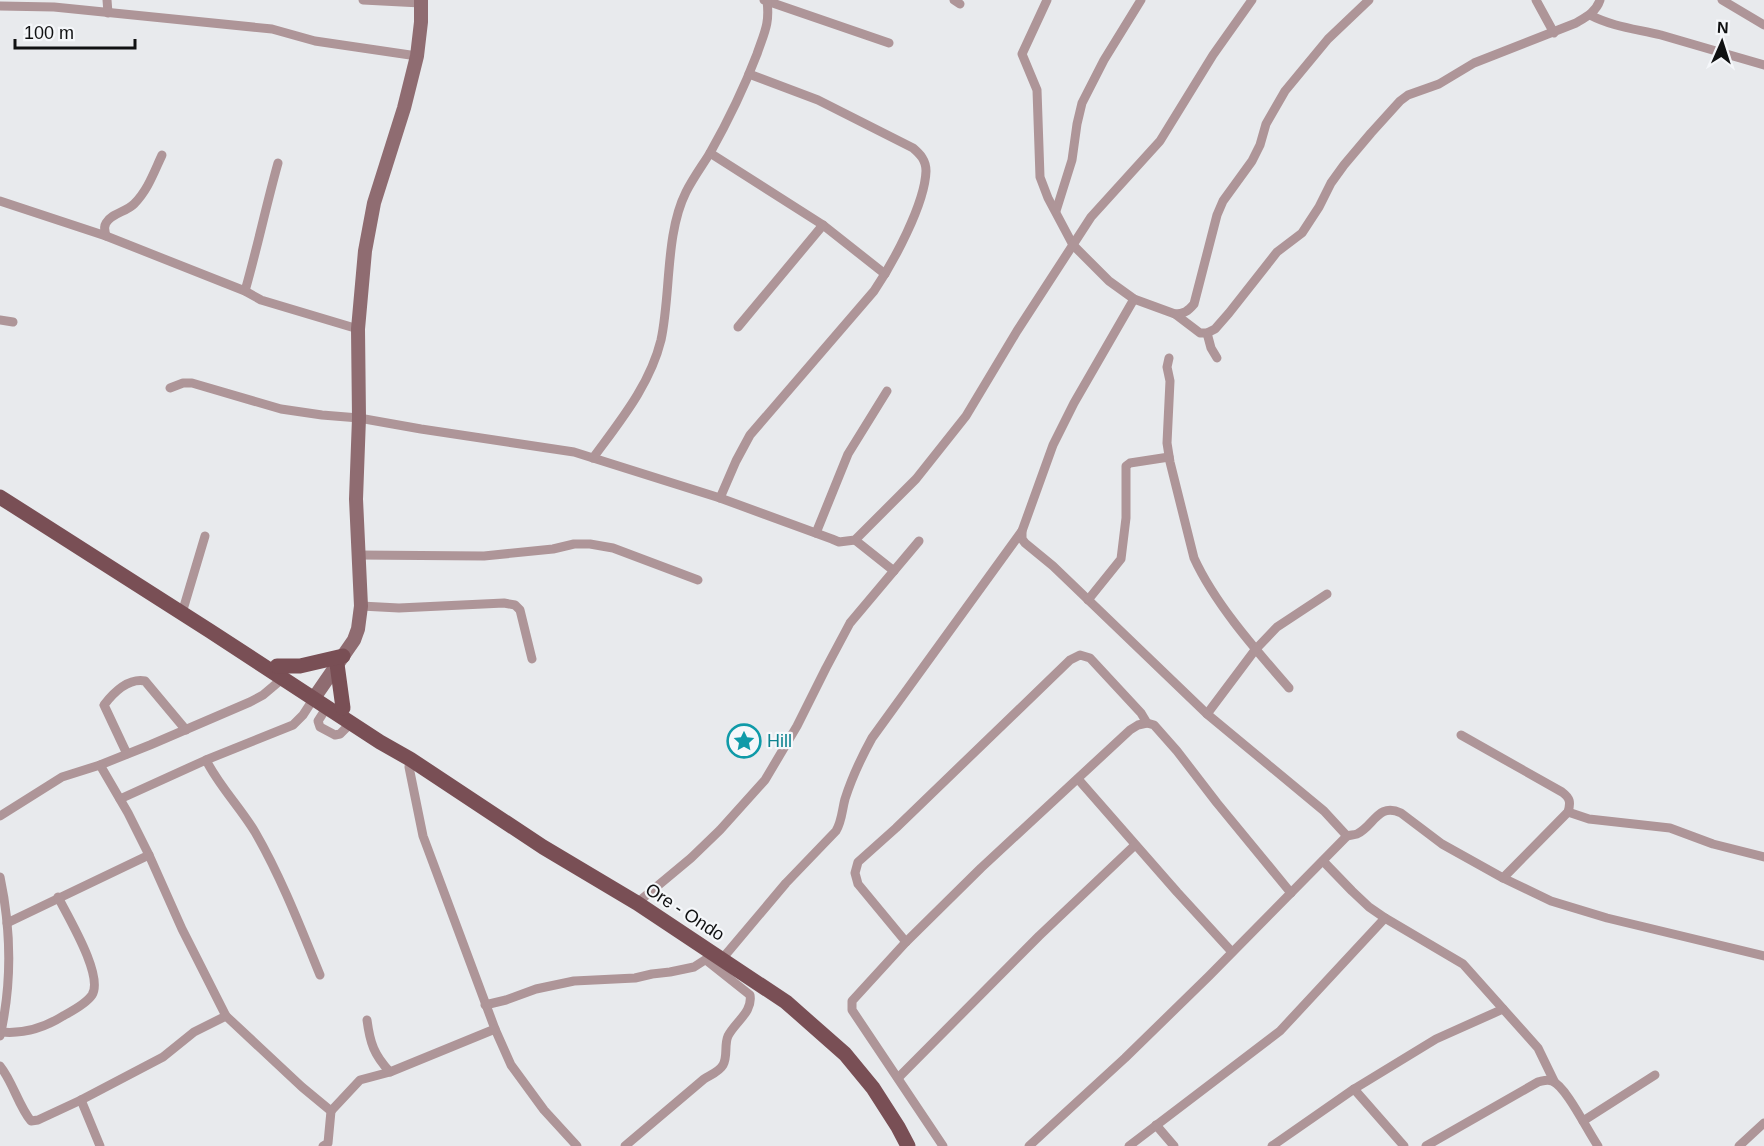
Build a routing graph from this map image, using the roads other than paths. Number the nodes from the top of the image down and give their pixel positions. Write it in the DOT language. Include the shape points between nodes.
graph roads {
  1 [pos="107,0"];
  2 [pos="363,0"];
  3 [pos="1047,0"];
  4 [pos="1141,0"];
  5 [pos="1252,0"];
  6 [pos="1369,0"];
  7 [pos="1536,0"];
  8 [pos="1600,0"];
  9 [pos="1722,0"];
  10 [pos="765,1"];
  11 [pos="421,2"];
  12 [pos="0,6"];
  13 [pos="108,13"];
  14 [pos="1590,15"];
  15 [pos="1764,25"];
  16 [pos="1554,33"];
  17 [pos="889,43"];
  18 [pos="417,56"];
  19 [pos="1764,65"];
  20 [pos="749,74"];
  21 [pos="710,153"];
  22 [pos="162,155"];
  23 [pos="278,164"];
  24 [pos="0,201"];
  25 [pos="1056,211"];
  26 [pos="823,225"];
  27 [pos="106,236"];
  28 [pos="1073,245"];
  29 [pos="885,274"];
  30 [pos="245,291"];
  31 [pos="1134,299"];
  32 [pos="1175,314"];
  33 [pos="0,320"];
  34 [pos="13,322"];
  35 [pos="738,327"];
  36 [pos="358,329"];
  37 [pos="1207,333"];
  38 [pos="1170,358"];
  39 [pos="1217,358"];
  40 [pos="170,388"];
  41 [pos="887,391"];
  42 [pos="359,418"];
  43 [pos="1169,457"];
  44 [pos="593,458"];
  45 [pos="0,497"];
  46 [pos="720,498"];
  47 [pos="1022,531"];
  48 [pos="816,533"];
  49 [pos="205,536"];
  50 [pos="855,540"];
  51 [pos="919,541"];
  52 [pos="358,555"];
  53 [pos="894,571"];
  54 [pos="698,580"];
  55 [pos="1328,594"];
  56 [pos="1088,600"];
  57 [pos="360,606"];
  58 [pos="182,613"];
  59 [pos="1256,650"];
  60 [pos="532,659"];
  61 [pos="340,660"];
  62 [pos="280,673"];
  63 [pos="1289,688"];
  64 [pos="316,695"];
  65 [pos="343,708"];
  66 [pos="1207,714"];
  67 [pos="1146,723"];
  68 [pos="186,730"];
  69 [pos="1461,735"];
  70 [pos="127,754"];
  71 [pos="405,756"];
  72 [pos="206,760"];
  73 [pos="100,765"];
  74 [pos="1078,779"];
  75 [pos="120,799"];
  76 [pos="1568,812"];
  77 [pos="0,816"];
  78 [pos="1347,836"];
  79 [pos="1135,845"];
  80 [pos="1764,846"];
  81 [pos="149,855"];
  82 [pos="1760,856"];
  83 [pos="1323,861"];
  84 [pos="0,877"];
  85 [pos="1503,878"];
  86 [pos="1291,893"];
  87 [pos="58,897"];
  88 [pos="637,903"];
  89 [pos="1385,918"];
  90 [pos="7,923"];
  91 [pos="906,942"];
  92 [pos="1232,952"];
  93 [pos="1764,956"];
  94 [pos="714,958"];
  95 [pos="5,975"];
  96 [pos="320,975"];
  97 [pos="485,1005"];
  98 [pos="1503,1009"];
  99 [pos="226,1016"];
  100 [pos="367,1020"];
  101 [pos="495,1029"];
  102 [pos="1,1034"];
  103 [pos="0,1066"];
  104 [pos="390,1072"];
  105 [pos="1655,1075"];
  106 [pos="898,1078"];
  107 [pos="1554,1081"];
  108 [pos="1354,1089"];
  109 [pos="81,1100"];
  110 [pos="331,1111"];
  111 [pos="1582,1121"];
  112 [pos="1764,1123"];
  113 [pos="1156,1125"];
  114 [pos="1595,1145"];
  115 [pos="100,1146"];
  116 [pos="323,1146"];
  117 [pos="577,1146"];
  118 [pos="625,1146"];
  119 [pos="908,1146"];
  120 [pos="942,1146"];
  121 [pos="1029,1146"];
  122 [pos="1129,1146"];
  123 [pos="1174,1146"];
  124 [pos="1272,1146"];
  125 [pos="1404,1146"];
  126 [pos="1426,1146"];
  127 [pos="1738,1146"];
  1 -- 13 [label="street"];
  2 -- 11 [label="street"];
  3 -- 25 [label="street" via="1022,54 1037,90 1040,177"];
  4 -- 25 [label="street" via="1082,103 1072,160"];
  5 -- 28 [label="street" via="1160,141 1091,217"];
  6 -- 32 [label="street" via="1328,39 1285,91 1266,124 1252,161 1217,215 1194,304 1182,314"];
  7 -- 16 [label="street"];
  8 -- 14 [label="street"];
  9 -- 15 [label="street"];
  10 -- 17 [label="street"];
  10 -- 20 [label="street" via="767,25"];
  11 -- 18 [label="main road"];
  12 -- 13 [label="street"];
  13 -- 18 [label="street" via="272,29 315,41"];
  14 -- 16 [label="street"];
  14 -- 19 [label="street"];
  16 -- 37 [label="street" via="1498,52 1400,101 1344,165 1302,232 1277,252 1229,313"];
  18 -- 36 [label="main road" via="374,203"];
  20 -- 21 [label="street"];
  20 -- 29 [label="street" via="818,100 922,155 926,169 922,196"];
  21 -- 26 [label="street"];
  21 -- 44 [label="street" via="685,194 679,213 661,340 654,363 628,410"];
  22 -- 27 [label="street" via="145,192 105,224"];
  23 -- 30 [label="street"];
  24 -- 27 [label="street"];
  25 -- 28 [label="street"];
  26 -- 29 [label="street"];
  26 -- 35 [label="street"];
  27 -- 30 [label="street"];
  28 -- 31 [label="street"];
  28 -- 50 [label="street" via="966,416 916,479"];
  29 -- 46 [label="street" via="750,435"];
  30 -- 36 [label="street" via="261,300"];
  31 -- 32 [label="street"];
  31 -- 47 [label="street" via="1053,445"];
  32 -- 37 [label="street" via="1200,333"];
  33 -- 34 [label="street"];
  36 -- 42 [label="main road"];
  37 -- 39 [label="street"];
  38 -- 43 [label="street" via="1166,430"];
  40 -- 42 [label="street" via="192,383 280,409"];
  41 -- 48 [label="street" via="848,454"];
  42 -- 44 [label="street"];
  42 -- 52 [label="main road"];
  43 -- 56 [label="street" via="1126,466 1121,559"];
  43 -- 59 [label="street" via="1194,558"];
  44 -- 46 [label="street"];
  45 -- 58 [label="main road"];
  46 -- 48 [label="street"];
  47 -- 56 [label="street" via="1023,541"];
  47 -- 94 [label="street" via="872,738 854,775 836,831"];
  48 -- 50 [label="street" via="839,542"];
  49 -- 58 [label="street"];
  50 -- 53 [label="street"];
  51 -- 53 [label="street"];
  52 -- 54 [label="street" via="484,556 590,544 612,548"];
  52 -- 57 [label="main road"];
  53 -- 88 [label="street" via="850,623 765,780 691,858"];
  55 -- 59 [label="street" via="1277,627"];
  56 -- 66 [label="street"];
  57 -- 60 [label="street" via="515,605 520,610"];
  57 -- 61 [label="main road" via="354,640"];
  58 -- 62 [label="main road"];
  59 -- 63 [label="street"];
  59 -- 66 [label="street"];
  61 -- 62 [label="main road"];
  61 -- 64 [label="main road"];
  61 -- 65 [label="main road"];
  62 -- 64 [label="main road"];
  62 -- 68 [label="street" via="263,695"];
  64 -- 65 [label="main road"];
  64 -- 71 [label="main road" via="327,707"];
  64 -- 72 [label="street" via="293,725"];
  65 -- 71 [label="main road" via="392,742"];
  66 -- 78 [label="street" via="1324,811"];
  67 -- 74 [label="street" via="1130,730"];
  67 -- 86 [label="street" via="1154,725 1177,751"];
  67 -- 91 [label="street" via="1089,658 1080,655 1070,660 858,862 858,884"];
  68 -- 70 [label="street"];
  68 -- 70 [label="street" via="145,681 137,679 118,690 104,705"];
  69 -- 76 [label="street" via="1569,797"];
  70 -- 73 [label="street"];
  71 -- 88 [label="main road, Ore - Ondo" via="543,847"];
  71 -- 97 [label="street" via="423,836"];
  72 -- 75 [label="street"];
  72 -- 96 [label="street" via="259,841 284,888"];
  73 -- 75 [label="street"];
  73 -- 77 [label="street" via="62,777"];
  74 -- 79 [label="street"];
  74 -- 91 [label="street"];
  75 -- 81 [label="street"];
  76 -- 82 [label="street" via="1589,819 1670,828"];
  76 -- 85 [label="street"];
  78 -- 83 [label="street"];
  78 -- 85 [label="street" via="1357,834 1383,811 1395,810 1442,844"];
  79 -- 92 [label="street"];
  79 -- 106 [label="street"];
  80 -- 82 [label="street"];
  81 -- 87 [label="street"];
  81 -- 99 [label="street"];
  83 -- 86 [label="street"];
  83 -- 89 [label="street"];
  84 -- 90 [label="street"];
  85 -- 93 [label="street" via="1551,901"];
  86 -- 92 [label="street"];
  87 -- 90 [label="street"];
  87 -- 102 [label="street" via="94,972 96,984 92,995 36,1029"];
  88 -- 94 [label="main road, Ore - Ondo"];
  89 -- 98 [label="street" via="1463,964"];
  89 -- 113 [label="street" via="1280,1031"];
  90 -- 95 [label="street"];
  91 -- 106 [label="street" via="852,1001 852,1010"];
  92 -- 121 [label="street"];
  94 -- 97 [label="street" via="694,967 635,978 574,981"];
  94 -- 118 [label="street" via="750,995 751,1002 727,1038 726,1058 718,1070"];
  94 -- 119 [label="main road, Ore - Ondo" via="786,1002 845,1054 873,1088"];
  95 -- 102 [label="street" via="8,998"];
  97 -- 101 [label="street"];
  98 -- 107 [label="street" via="1538,1048"];
  98 -- 108 [label="street" via="1436,1040"];
  99 -- 109 [label="street" via="194,1032 163,1057"];
  99 -- 110 [label="street"];
  100 -- 104 [label="street" via="374,1051"];
  101 -- 104 [label="street"];
  101 -- 117 [label="street" via="511,1065"];
  103 -- 109 [label="street" via="31,1120"];
  104 -- 110 [label="street" via="360,1080"];
  105 -- 111 [label="street"];
  106 -- 120 [label="street"];
  107 -- 111 [label="street"];
  107 -- 126 [label="street" via="1538,1082"];
  108 -- 124 [label="street"];
  108 -- 125 [label="street"];
  109 -- 115 [label="street"];
  110 -- 116 [label="street" via="328,1143"];
  111 -- 114 [label="street"];
  112 -- 127 [label="street"];
  113 -- 122 [label="street"];
  113 -- 123 [label="street"];
}
